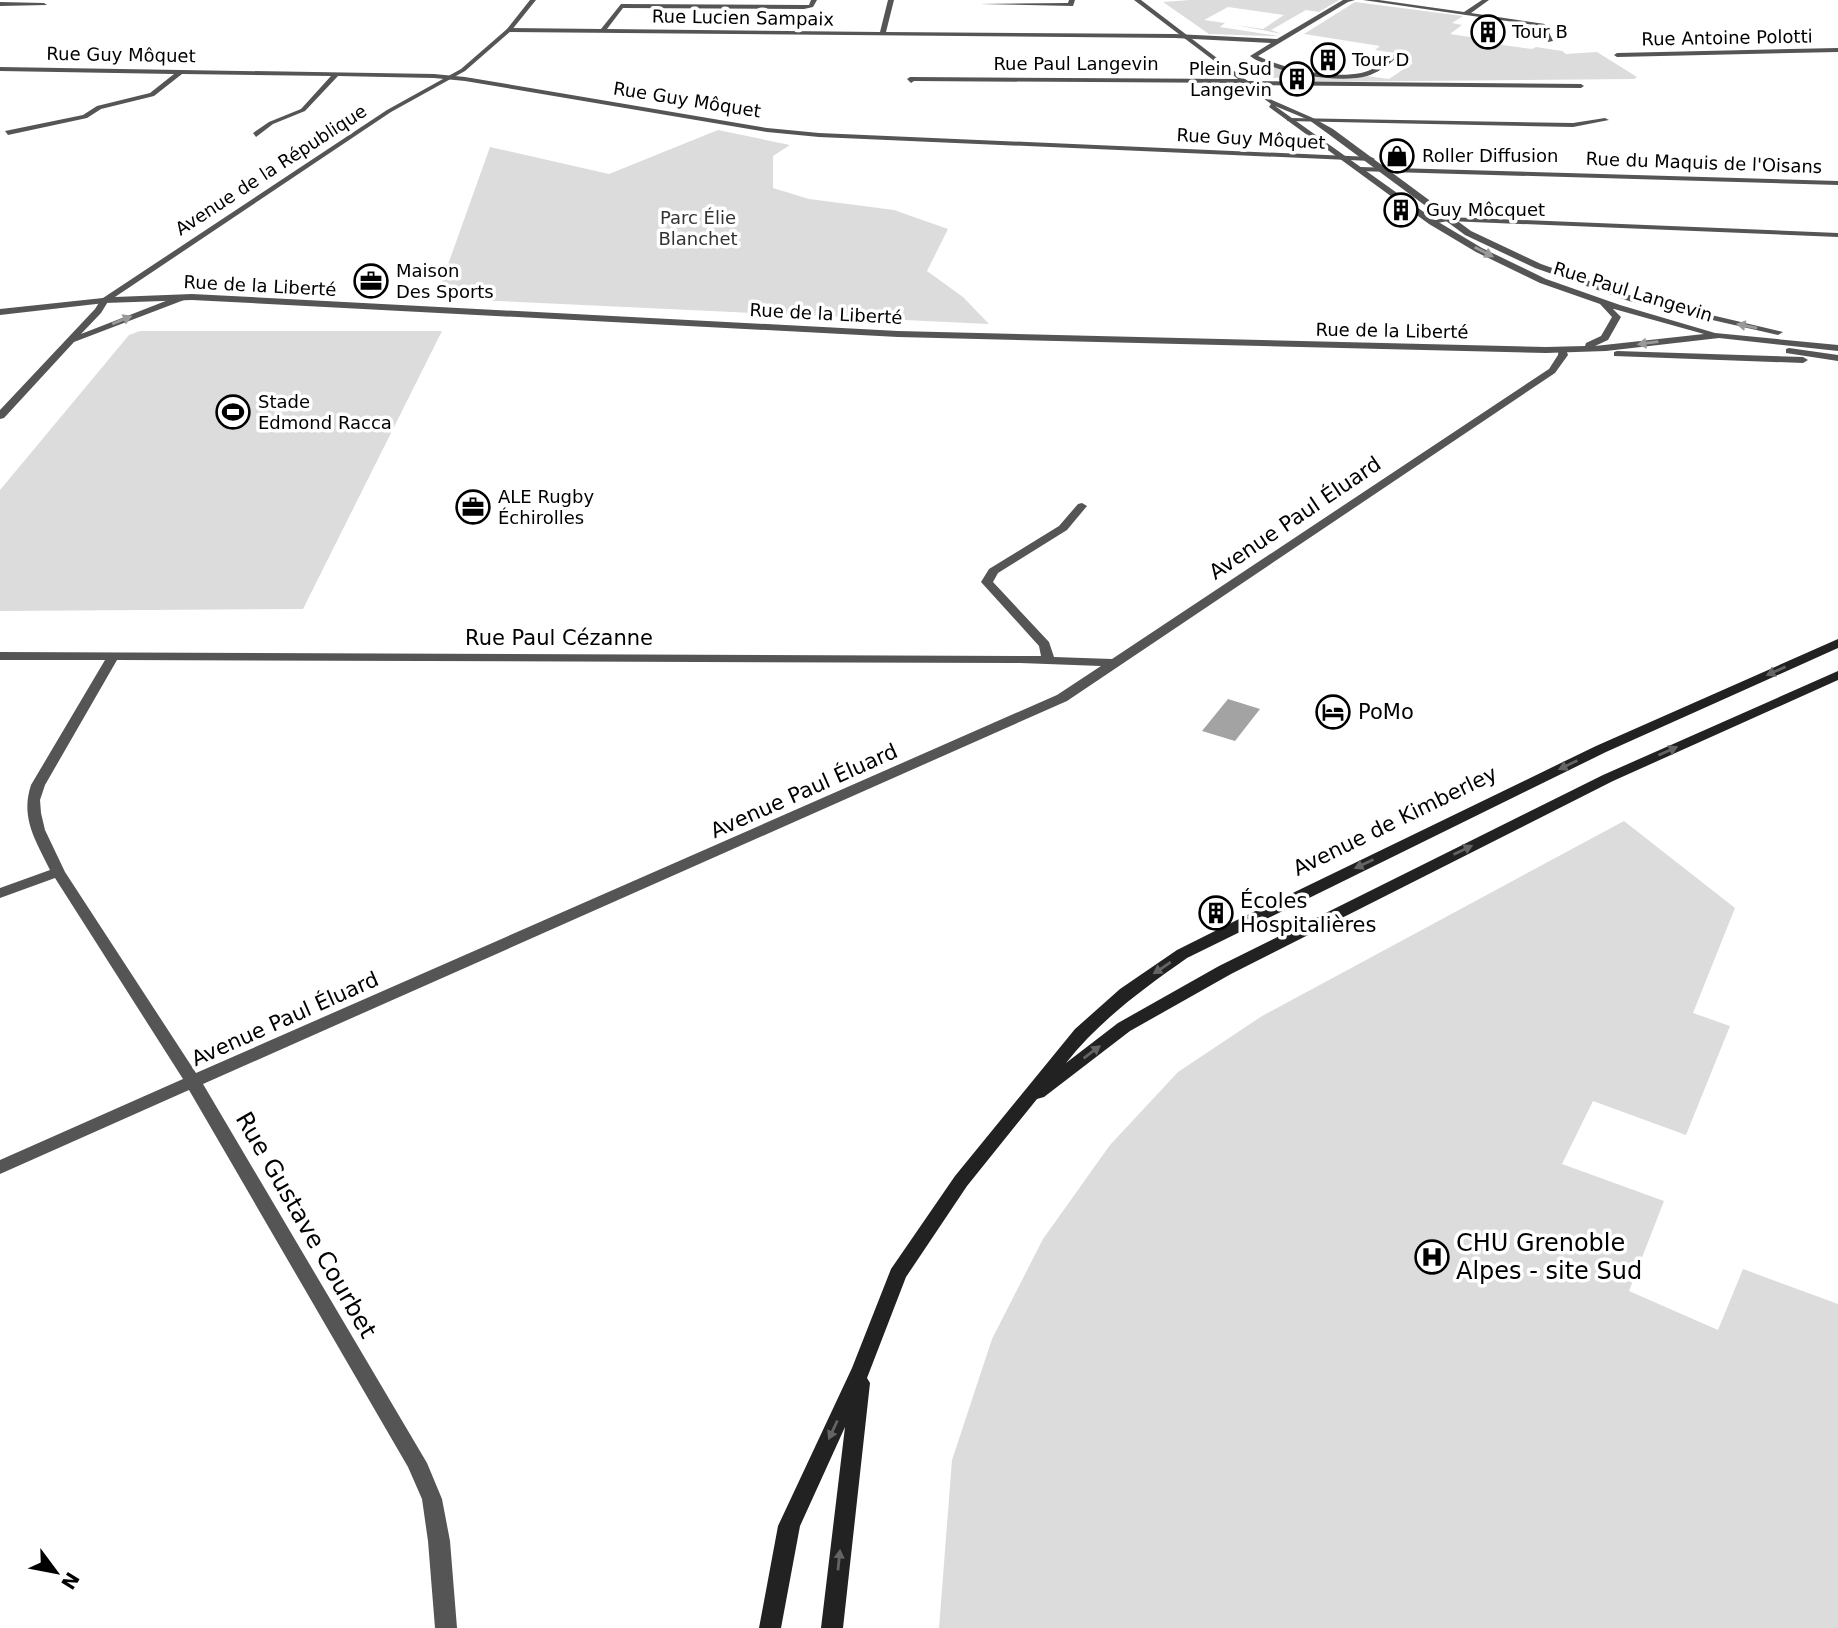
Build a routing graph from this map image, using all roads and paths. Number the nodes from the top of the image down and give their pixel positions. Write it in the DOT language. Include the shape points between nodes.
graph roads {
  1 [pos="533,0"];
  2 [pos="814,0"];
  3 [pos="891,0"];
  4 [pos="1072,0"];
  5 [pos="1137,0"];
  6 [pos="1352,0"];
  7 [pos="1366,0"];
  8 [pos="1486,0"];
  9 [pos="983,2"];
  10 [pos="0,5"];
  11 [pos="44,5"];
  12 [pos="1466,13"];
  13 [pos="983,14"];
  14 [pos="983,24"];
  15 [pos="509,30"];
  16 [pos="603,30"];
  17 [pos="883,33"];
  18 [pos="982,34"];
  19 [pos="1187,37"];
  20 [pos="1276,41"];
  21 [pos="1550,41"];
  22 [pos="1838,50"];
  23 [pos="1617,55"];
  24 [pos="1392,59"];
  25 [pos="0,69"];
  26 [pos="13,69"];
  27 [pos="180,72"];
  28 [pos="336,75"];
  29 [pos="449,77"];
  30 [pos="0,78"];
  31 [pos="912,81"];
  32 [pos="1247,82"];
  33 [pos="1581,86"];
  34 [pos="1270,101"];
  35 [pos="1311,119"];
  36 [pos="1289,120"];
  37 [pos="1605,120"];
  38 [pos="8,133"];
  39 [pos="256,135"];
  40 [pos="1344,159"];
  41 [pos="1371,159"];
  42 [pos="1360,169"];
  43 [pos="1386,170"];
  44 [pos="1838,183"];
  45 [pos="1448,219"];
  46 [pos="1432,222"];
  47 [pos="1838,235"];
  48 [pos="181,298"];
  49 [pos="1590,298"];
  50 [pos="105,300"];
  51 [pos="1678,311"];
  52 [pos="0,313"];
  53 [pos="1719,335"];
  54 [pos="65,346"];
  55 [pos="1838,346"];
  56 [pos="1562,351"];
  57 [pos="1636,355"];
  58 [pos="1838,360"];
  59 [pos="0,416"];
  60 [pos="1082,506"];
  61 [pos="1838,643"];
  62 [pos="0,656"];
  63 [pos="113,657"];
  64 [pos="1048,659"];
  65 [pos="1117,663"];
  66 [pos="1838,675"];
  67 [pos="58,872"];
  68 [pos="0,893"];
  69 [pos="193,1082"];
  70 [pos="1018,1108"];
  71 [pos="0,1167"];
  72 [pos="862,1368"];
  73 [pos="446,1628"];
  74 [pos="770,1628"];
  75 [pos="832,1628"];
  1 -- 15 [label="street, Avenue de la République"];
  2 -- 16 [label="street, Rue Lucien Sampaix" via="804,7 621,6"];
  3 -- 17 [label="street"];
  4 -- 9 [label="street" via="1071,5"];
  5 -- 19 [label="street, Rue Paul Langevin"];
  6 -- 20 [label="street"];
  7 -- 12 [label="street"];
  8 -- 12 [label="street"];
  9 -- 13 [label="street"];
  10 -- 11 [label="street"];
  12 -- 21 [label="street" via="1543,26"];
  14 -- 18 [label="street"];
  15 -- 16 [label="street, Rue Lucien Sampaix"];
  15 -- 29 [label="street, Avenue de la République"];
  16 -- 17 [label="street, Rue Lucien Sampaix"];
  17 -- 18 [label="street, Rue Lucien Sampaix"];
  18 -- 19 [label="street, Rue Lucien Sampaix"];
  19 -- 20 [label="street"];
  19 -- 32 [label="street, Rue Paul Langevin"];
  20 -- 24 [label="street" via="1253,56 1265,64 1339,76 1372,72"];
  22 -- 23 [label="street, Rue Antoine Polotti"];
  25 -- 26 [label="street, Rue Guy Môquet"];
  26 -- 27 [label="street, Rue Guy Môquet"];
  26 -- 30 [label="street"];
  27 -- 28 [label="street, Rue Guy Môquet"];
  27 -- 38 [label="street" via="152,95 99,107 85,117"];
  28 -- 29 [label="street, Rue Guy Môquet"];
  28 -- 39 [label="street" via="303,110 271,123"];
  29 -- 40 [label="street, Rue Guy Môquet" via="819,135"];
  29 -- 50 [label="street, Avenue de la République" via="389,111"];
  31 -- 32 [label="street, Rue Paul Langevin"];
  32 -- 33 [label="street, Rue Paul Langevin"];
  32 -- 34 [label="street, Rue Paul Langevin"];
  34 -- 35 [label="street, Rue Paul Langevin"];
  34 -- 36 [label="street, Rue Paul Langevin" via="1271,107"];
  35 -- 36 [label="street, Rue Paul Langevin"];
  35 -- 37 [label="street, Rue Paul Langevin" via="1573,125"];
  35 -- 41 [label="street, Rue Paul Langevin"];
  36 -- 40 [label="street, Rue Paul Langevin"];
  40 -- 41 [label="street, Rue Guy Môquet"];
  40 -- 42 [label="street, Rue Paul Langevin"];
  41 -- 43 [label="street, Rue Paul Langevin"];
  42 -- 43 [label="street, Rue du Maquis de l'Oisans"];
  42 -- 46 [label="street, Rue Paul Langevin"];
  43 -- 44 [label="street, Rue du Maquis de l'Oisans"];
  43 -- 45 [label="street, Rue Paul Langevin"];
  45 -- 46 [label="street"];
  45 -- 47 [label="street"];
  45 -- 51 [label="street, Rue Paul Langevin" via="1538,266"];
  46 -- 49 [label="street, Rue Paul Langevin, one-way" via="1532,276"];
  48 -- 50 [label="street, Rue de la Liberté"];
  54 -- 48 [label="street, one-way"];
  48 -- 56 [label="street, Rue de la Liberté" via="898,334"];
  49 -- 53 [label="street, Rue Paul Langevin"];
  49 -- 56 [label="street, Rue de la Liberté" via="1609,307 1617,317 1610,332 1591,344"];
  50 -- 52 [label="street, Avenue de la République"];
  50 -- 54 [label="street"];
  51 -- 53 [label="street, Rue de la Liberté" via="1704,320"];
  55 -- 51 [label="street, Rue Paul Langevin, one-way"];
  53 -- 55 [label="street, Rue de la Liberté"];
  53 -- 56 [label="street, Rue de la Liberté, one-way"];
  53 -- 57 [label="street, Rue de la Liberté" via="1721,340 1710,351"];
  53 -- 58 [label="street, Rue Paul Langevin"];
  54 -- 59 [label="street"];
  56 -- 57 [label="street, Rue de la Liberté"];
  56 -- 65 [label="street, Avenue Paul Éluard" via="1552,371"];
  57 -- 58 [label="street, Rue de la Liberté"];
  60 -- 64 [label="street" via="1062,528 993,571 987,582 1045,645"];
  61 -- 70 [label="main road, Avenue de Kimberley, one-way" via="1580,759 1182,954 1126,992 1081,1033"];
  62 -- 63 [label="street, Rue Paul Cézanne"];
  63 -- 64 [label="street, Rue Paul Cézanne"];
  63 -- 67 [label="street, Rue Gustave Courbet" via="33,800 38,830"];
  64 -- 65 [label="street, Rue Paul Cézanne"];
  65 -- 69 [label="street, Avenue Paul Éluard" via="1062,698 946,751"];
  70 -- 66 [label="main road, Avenue de Kimberley, one-way" via="1124,1027 1225,970 1608,778"];
  67 -- 68 [label="street"];
  67 -- 69 [label="street, Rue Gustave Courbet"];
  69 -- 71 [label="street, Avenue Paul Éluard"];
  69 -- 73 [label="street, Rue Gustave Courbet" via="417,1463 432,1499"];
  70 -- 72 [label="main road, Avenue de Kimberley" via="898,1274"];
  72 -- 74 [label="main road, Avenue de Kimberley, one-way" via="789,1526"];
  75 -- 72 [label="main road, Avenue de Kimberley, one-way"];
}
